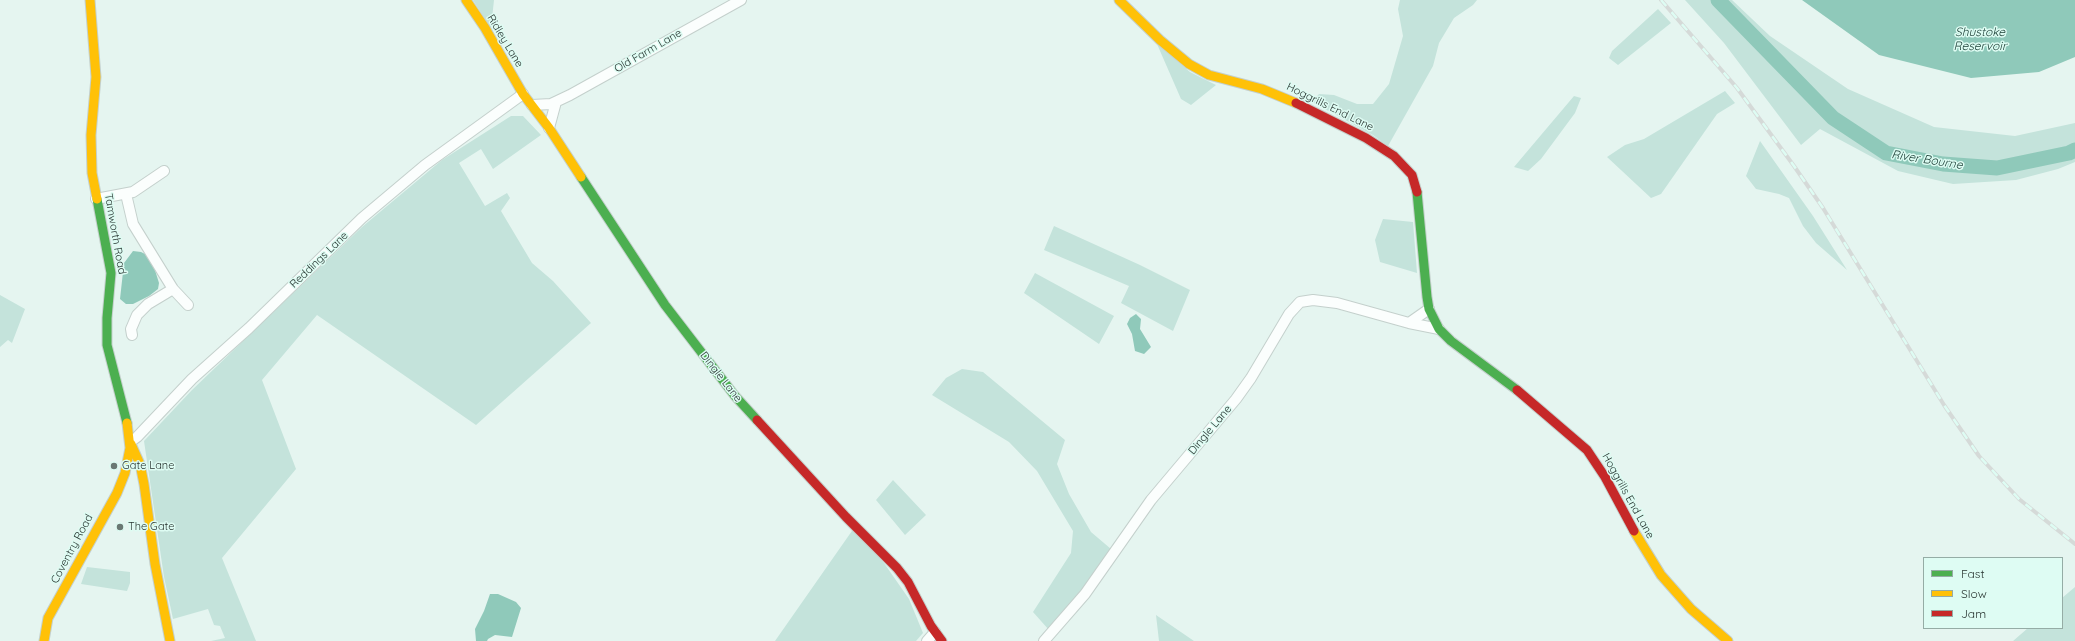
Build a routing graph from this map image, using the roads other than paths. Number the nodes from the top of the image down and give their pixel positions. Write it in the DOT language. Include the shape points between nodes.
graph roads {
  1 [pos="90,0"];
  2 [pos="466,0"];
  3 [pos="741,0"];
  4 [pos="1120,0"];
  5 [pos="523,94"];
  6 [pos="556,102"];
  7 [pos="532,105"];
  8 [pos="549,128"];
  9 [pos="164,171"];
  10 [pos="126,194"];
  11 [pos="96,199"];
  12 [pos="173,289"];
  13 [pos="188,305"];
  14 [pos="1429,309"];
  15 [pos="1409,323"];
  16 [pos="1439,329"];
  17 [pos="132,335"];
  18 [pos="130,442"];
  19 [pos="126,470"];
  20 [pos="142,474"];
  21 [pos="935,632"];
  22 [pos="44,641"];
  23 [pos="170,641"];
  24 [pos="927,641"];
  25 [pos="942,641"];
  26 [pos="1044,641"];
  27 [pos="1728,641"];
  1 -- 11 [label="street, Tamworth Road" via="96,77 90,148"];
  2 -- 5 [label="street, Ridley Lane"];
  3 -- 6 [label="street, Old Farm Lane"];
  4 -- 14 [label="street, Hoggrills End Lane" via="1188,64 1209,75 1262,89 1298,103 1366,138 1403,165 1412,175 1416,185 1422,264"];
  5 -- 7 [label="street, Dingle Lane"];
  5 -- 18 [label="street, Reddings Lane" via="425,165 362,218 249,328 192,379"];
  6 -- 7 [label="street, Old Farm Lane"];
  6 -- 8 [label="street"];
  7 -- 8 [label="street, Dingle Lane"];
  8 -- 21 [label="street, Dingle Lane" via="653,288 691,340 735,396 846,517 897,568 908,582"];
  9 -- 10 [label="street"];
  10 -- 11 [label="street"];
  10 -- 12 [label="street" via="133,224"];
  11 -- 18 [label="street, Tamworth Road" via="111,273 106,323 107,345"];
  12 -- 13 [label="street"];
  12 -- 17 [label="street" via="148,304 137,315 131,329"];
  14 -- 15 [label="street"];
  14 -- 16 [label="street, Hoggrills End Lane"];
  15 -- 16 [label="street, Dingle Lane"];
  15 -- 26 [label="street, Dingle Lane" via="1324,301 1305,300 1297,305 1236,399 1151,500 1085,594"];
  16 -- 27 [label="street, Hoggrills End Lane" via="1534,403 1587,450 1661,575 1691,609"];
  18 -- 19 [label="street, Tamworth Road"];
  18 -- 20 [label="street"];
  19 -- 20 [label="street"];
  19 -- 22 [label="street, Coventry Road" via="117,493 48,618"];
  20 -- 23 [label="street" via="155,564"];
  21 -- 24 [label="street"];
  21 -- 25 [label="street, Dingle Lane"];
}
